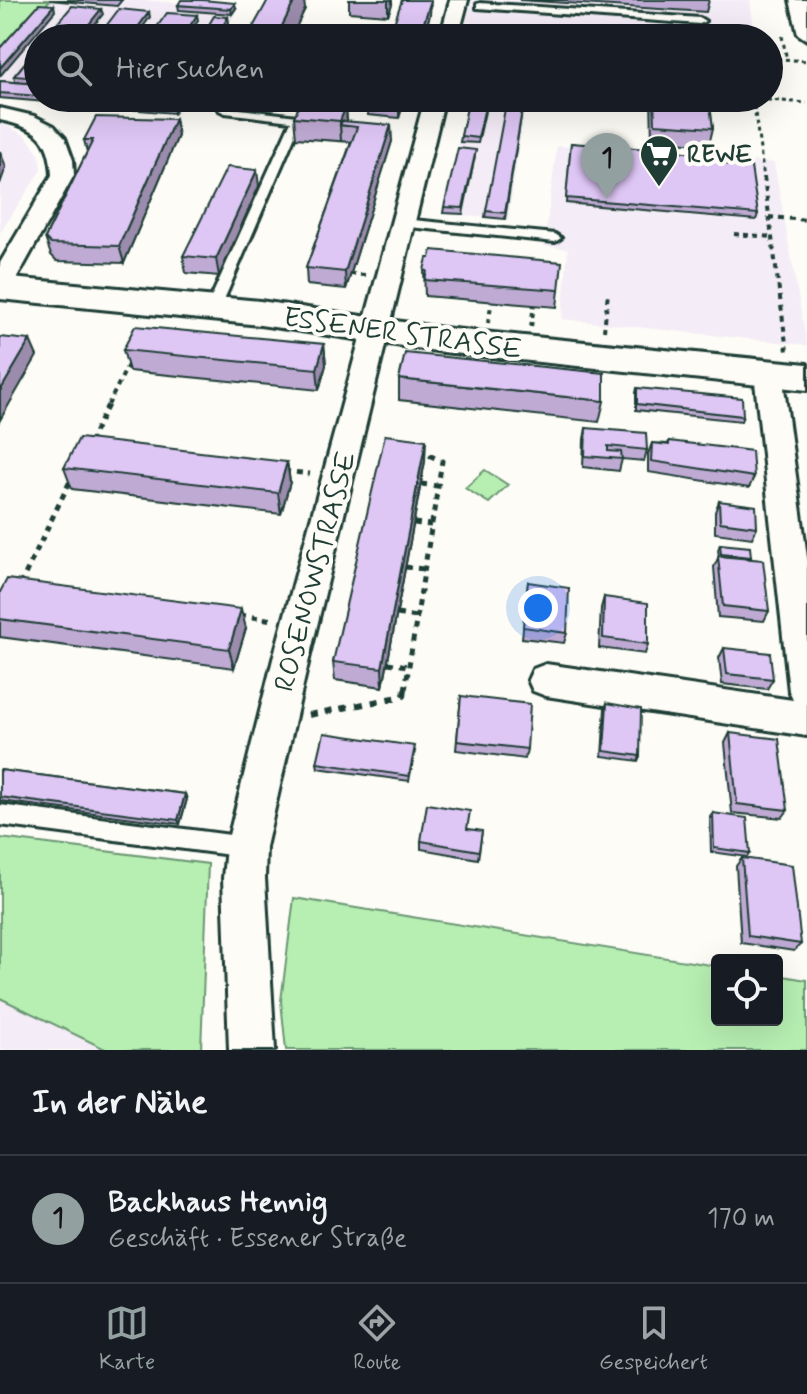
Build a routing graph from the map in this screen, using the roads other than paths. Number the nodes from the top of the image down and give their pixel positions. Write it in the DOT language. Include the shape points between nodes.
graph roads {
  1 [pos="449,0"];
  2 [pos="459,0"];
  3 [pos="799,0"];
  4 [pos="480,6"];
  5 [pos="700,21"];
  6 [pos="453,24"];
  7 [pos="807,34"];
  8 [pos="238,112"];
  9 [pos="431,112"];
  10 [pos="0,114"];
  11 [pos="403,223"];
  12 [pos="555,238"];
  13 [pos="0,286"];
  14 [pos="213,309"];
  15 [pos="376,330"];
  16 [pos="788,368"];
  17 [pos="546,680"];
  18 [pos="807,691"];
  19 [pos="807,719"];
  20 [pos="0,815"];
  21 [pos="246,847"];
  22 [pos="252,1050"];
  1 -- 2 [label="street"];
  2 -- 6 [label="street"];
  3 -- 7 [label="street"];
  4 -- 5 [label="lane"];
  8 -- 14 [label="lane" via="297,119"];
  9 -- 11 [label="street, ROSENOWSTRASSE"];
  10 -- 13 [label="street" via="50,132 63,155 63,175"];
  11 -- 12 [label="lane"];
  11 -- 15 [label="street, ROSENOWSTRASSE"];
  13 -- 14 [label="main road, ESSENER STRASSE"];
  14 -- 15 [label="main road, ESSENER STRASSE"];
  15 -- 16 [label="main road, ESSENER STRASSE"];
  15 -- 21 [label="street, ROSENOWSTRASSE"];
  16 -- 18 [label="street"];
  17 -- 19 [label="street"];
  20 -- 21 [label="lane"];
  21 -- 22 [label="street, ROSENOWSTRASSE"];
}
